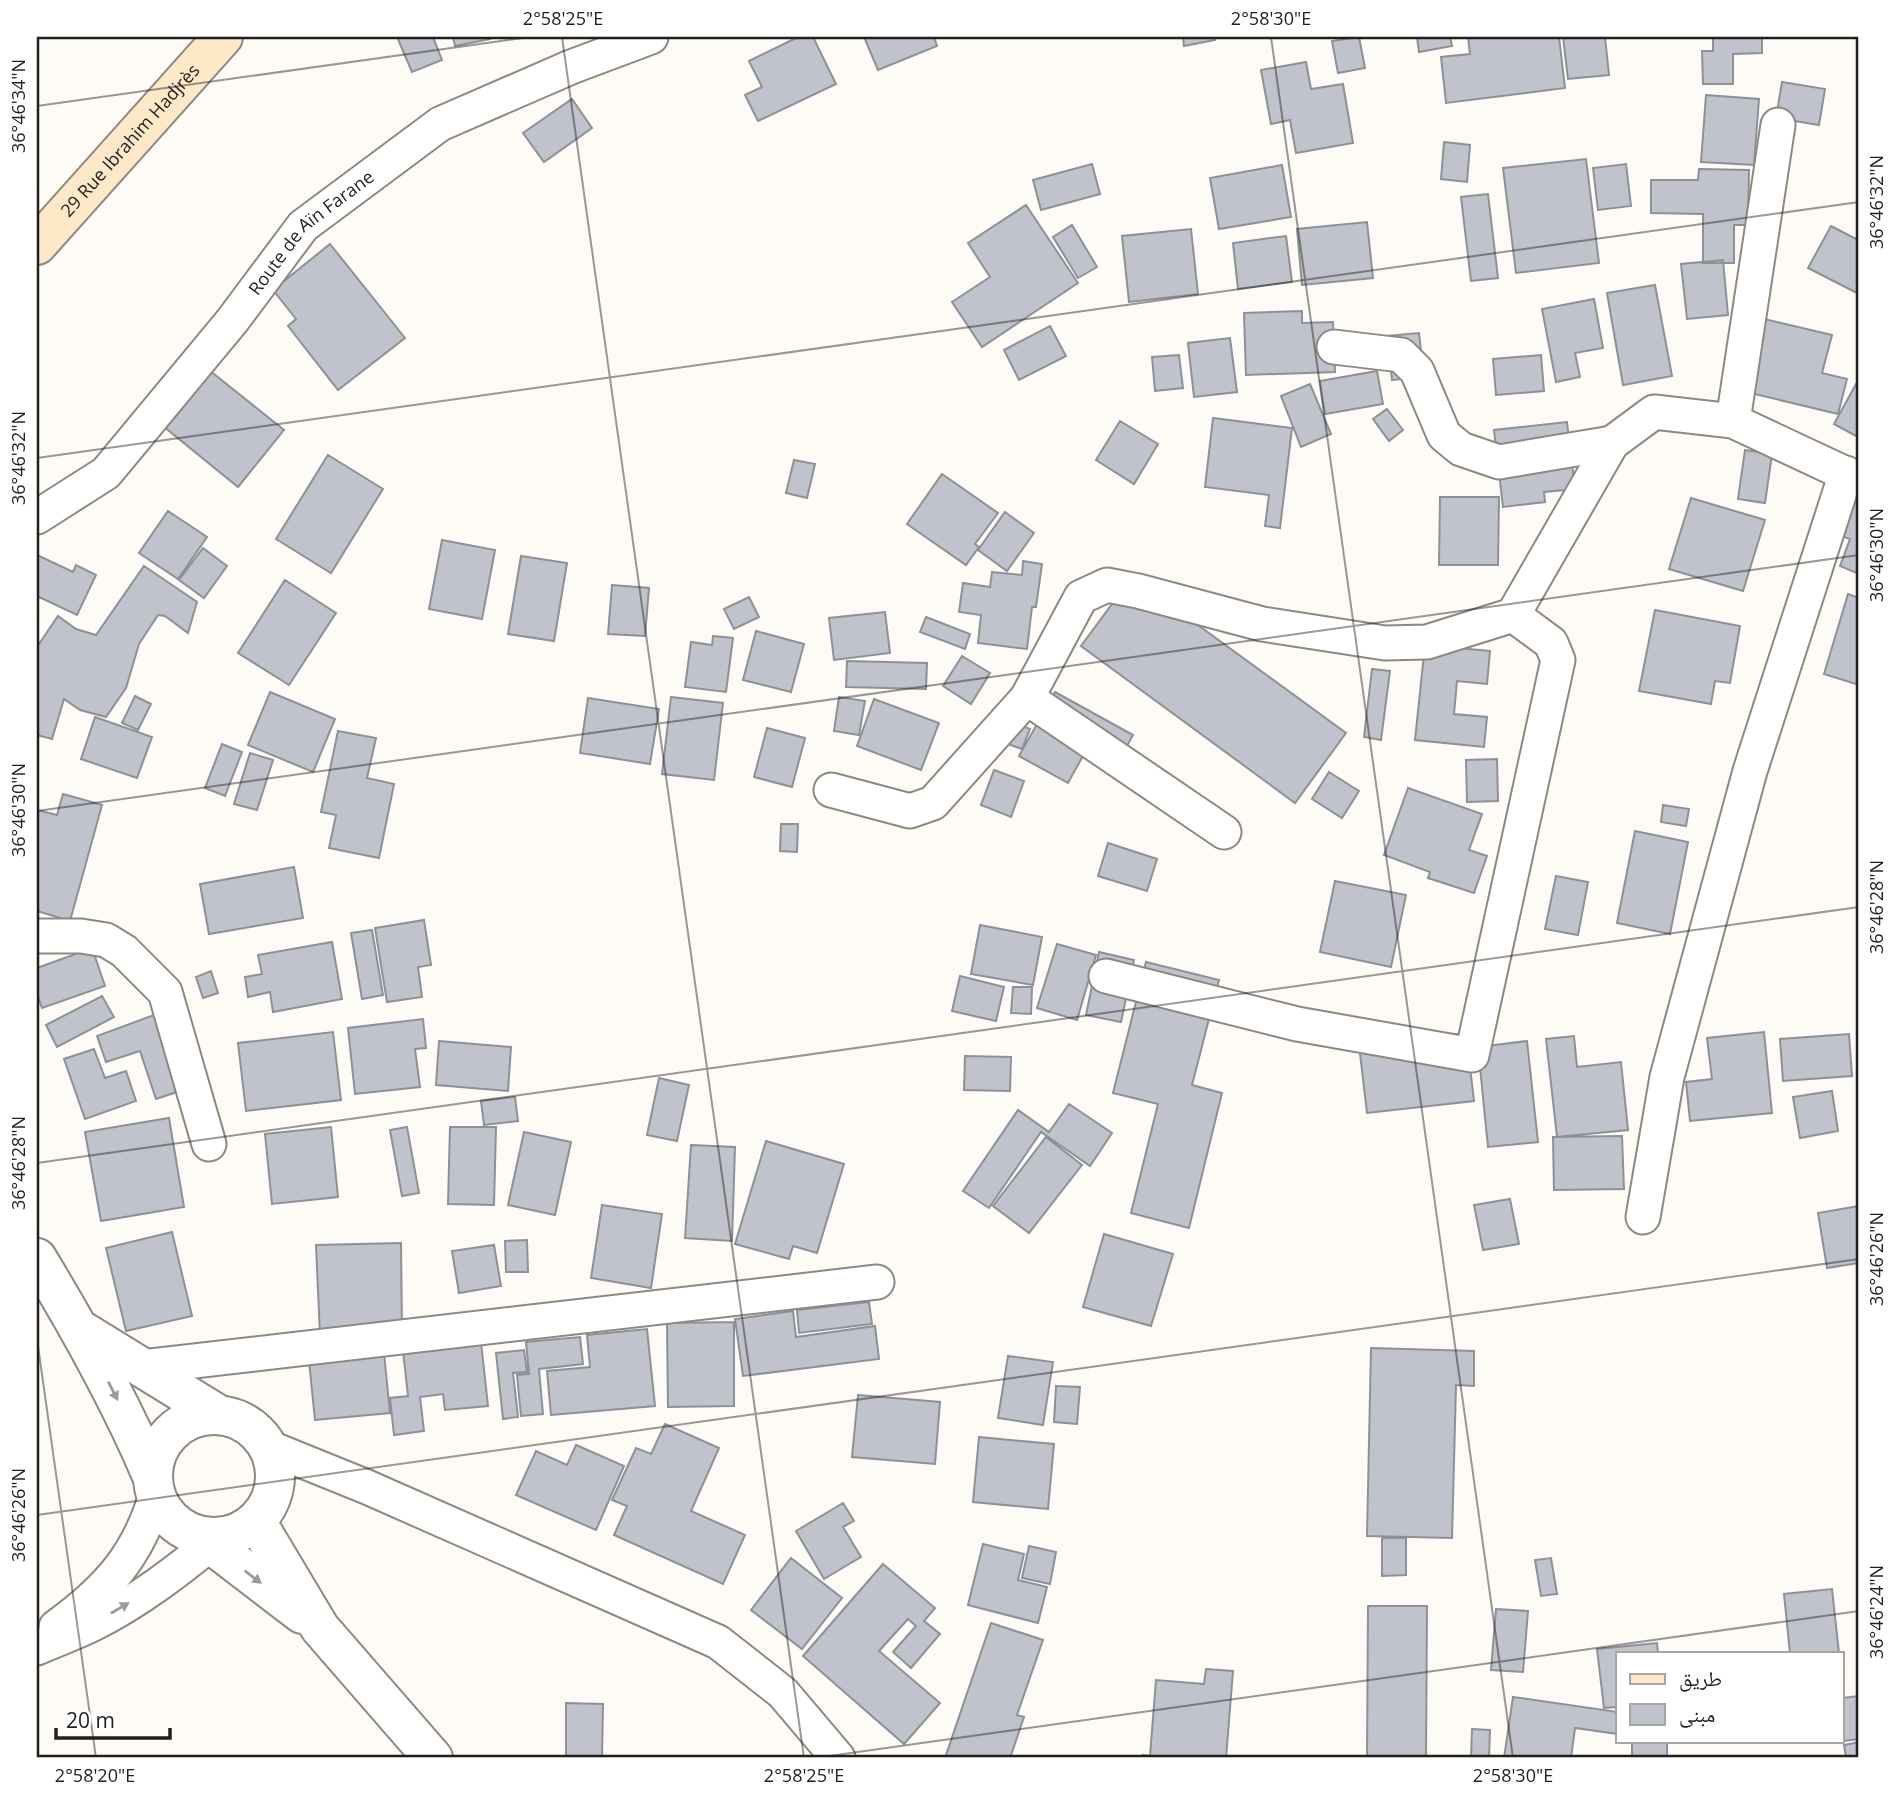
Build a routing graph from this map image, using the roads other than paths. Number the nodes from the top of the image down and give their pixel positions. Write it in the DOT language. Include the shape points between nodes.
graph roads {
  1 [pos="223,37"];
  2 [pos="651,37"];
  3 [pos="1778,125"];
  4 [pos="39,236"];
  5 [pos="1334,347"];
  6 [pos="1733,421"];
  7 [pos="1612,443"];
  8 [pos="1853,477"];
  9 [pos="37,517"];
  10 [pos="1513,615"];
  11 [pos="1027,698"];
  12 [pos="831,790"];
  13 [pos="1224,832"];
  14 [pos="37,936"];
  15 [pos="1107,976"];
  16 [pos="209,1144"];
  17 [pos="1643,1217"];
  18 [pos="37,1258"];
  19 [pos="877,1282"];
  20 [pos="81,1330"];
  21 [pos="142,1367"];
  22 [pos="219,1415"];
  23 [pos="268,1447"];
  24 [pos="154,1486"];
  25 [pos="256,1521"];
  26 [pos="209,1539"];
  27 [pos="320,1628"];
  28 [pos="37,1641"];
  29 [pos="37,1648"];
  30 [pos="433,1758"];
  31 [pos="838,1758"];
  1 -- 4 [label="main road, 29 Rue Ibrahim Hadjrès"];
  2 -- 9 [label="street, Route de Aïn Farane" via="571,66 440,124 303,226 232,321 106,472"];
  3 -- 6 [label="street"];
  5 -- 7 [label="street" via="1401,355 1417,371 1444,435 1461,449 1499,462"];
  6 -- 7 [label="street" via="1654,412"];
  6 -- 8 [label="street"];
  7 -- 10 [label="street"];
  8 -- 17 [label="street" via="1746,784 1667,1077"];
  10 -- 11 [label="street" via="1427,642 1385,643 1262,624 1107,585 1081,597"];
  10 -- 15 [label="street" via="1551,643 1559,660 1472,1055 1297,1024"];
  11 -- 12 [label="street" via="933,803 910,811"];
  11 -- 13 [label="street"];
  14 -- 16 [label="street" via="106,940 124,951 165,992"];
  18 -- 20 [label="street"];
  19 -- 21 [label="street"];
  20 -- 21 [label="street"];
  20 -- 24 [label="street, one-way" via="122,1409"];
  21 -- 22 [label="street"];
  22 -- 23 [label="street" via="256,1431"];
  22 -- 24 [label="street" via="199,1416 166,1438 156,1456"];
  23 -- 25 [label="street" via="275,1486"];
  23 -- 31 [label="street" via="718,1642 783,1693"];
  24 -- 26 [label="street" via="166,1513 180,1527"];
  24 -- 28 [label="street" via="150,1516 130,1557 112,1580"];
  25 -- 26 [label="street" via="239,1532"];
  25 -- 27 [label="street"];
  26 -- 27 [label="street, one-way"];
  29 -- 26 [label="street, one-way" via="132,1601 174,1573"];
  27 -- 30 [label="street"];
}
